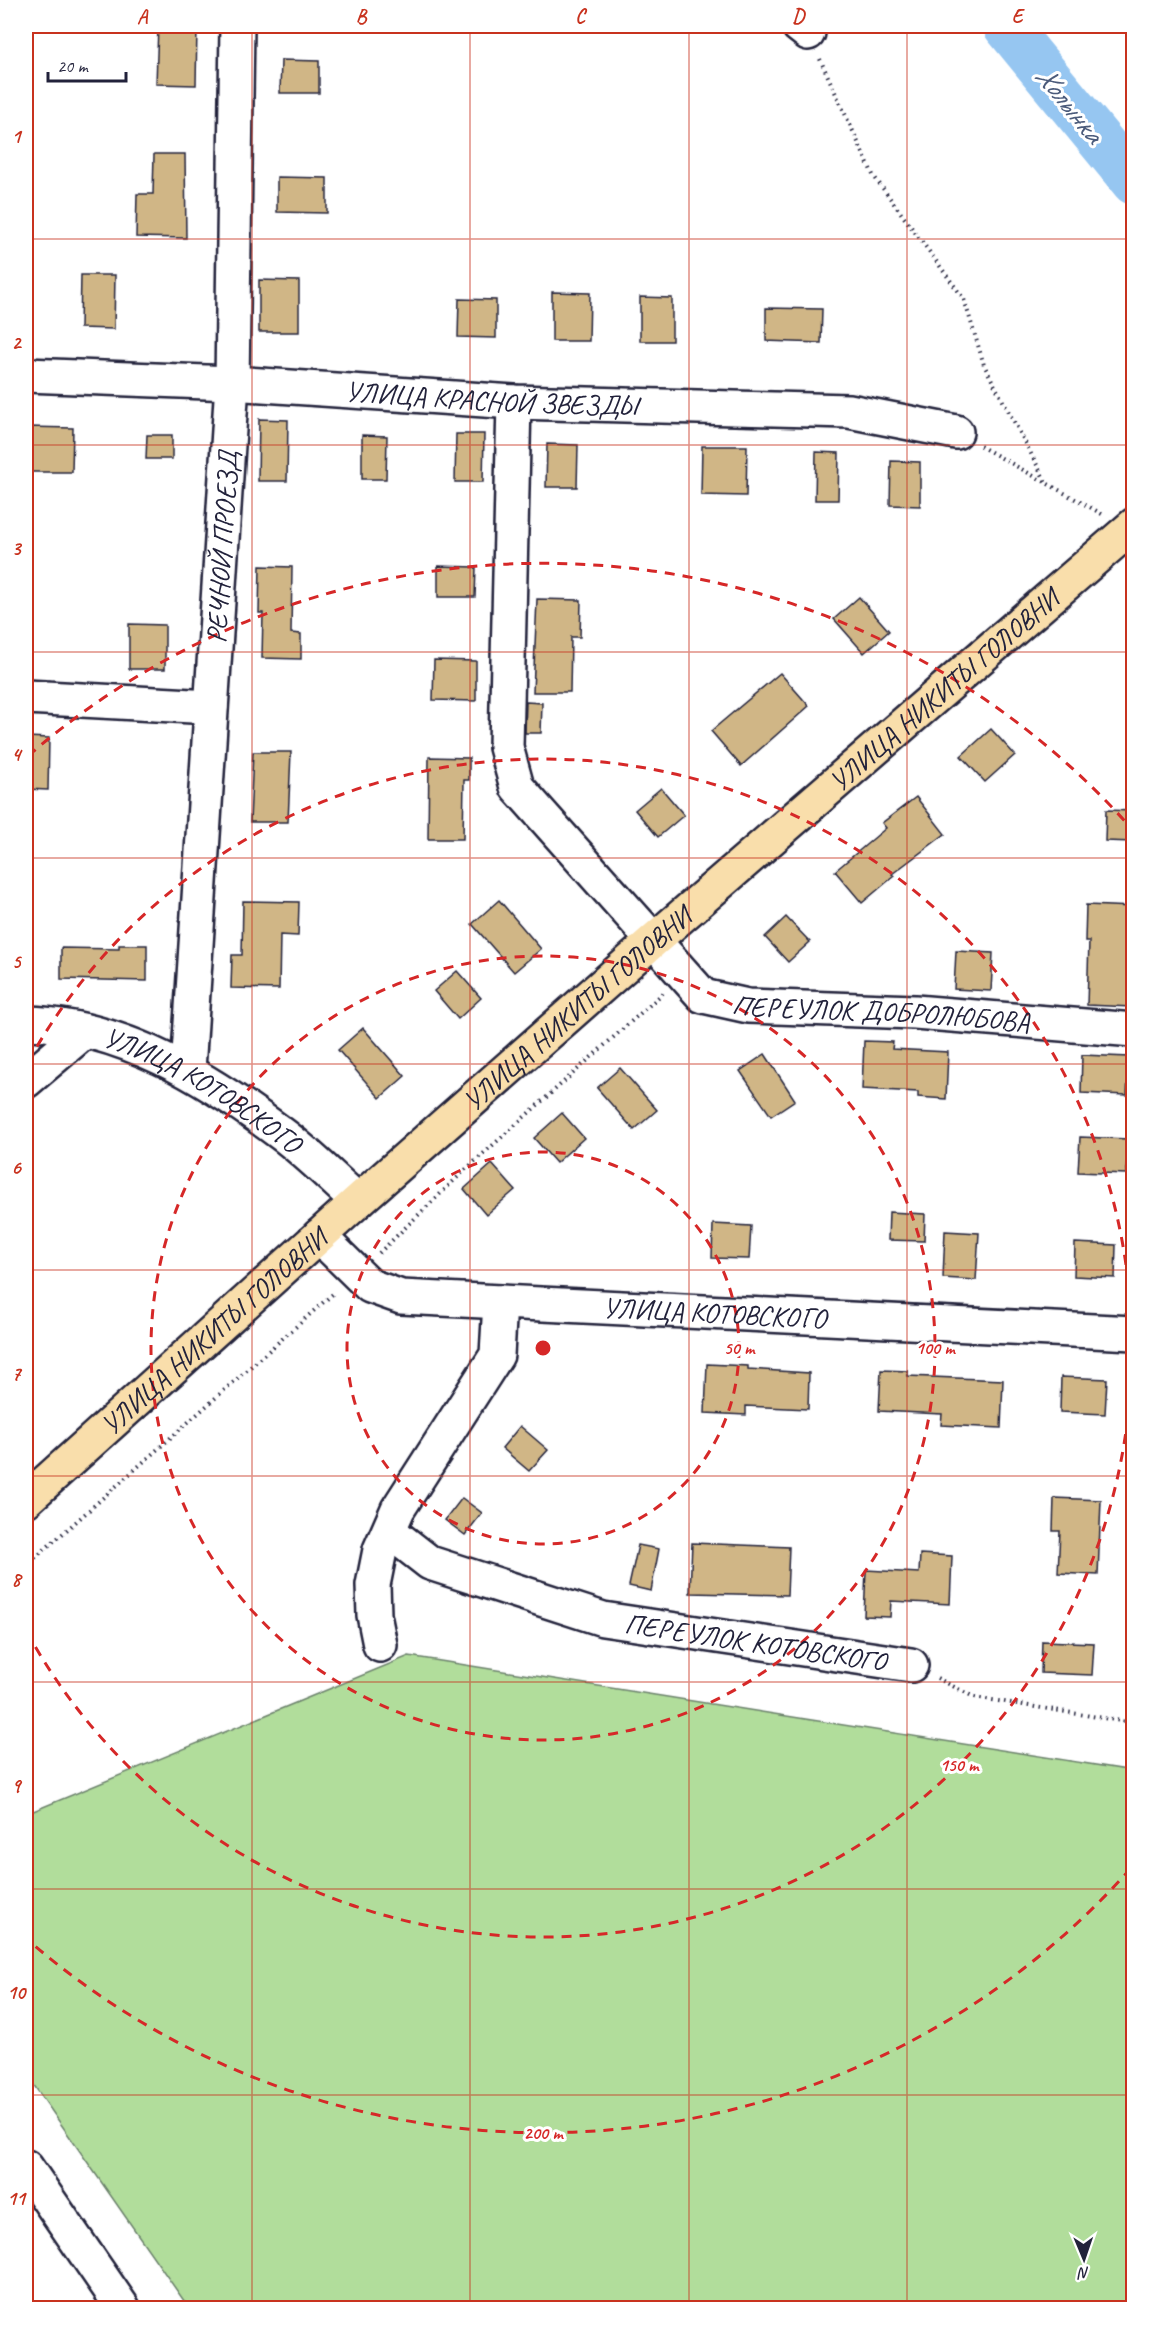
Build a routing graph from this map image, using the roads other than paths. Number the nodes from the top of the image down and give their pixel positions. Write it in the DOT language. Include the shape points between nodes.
graph roads {
  1 [pos="237,26"];
  2 [pos="26,375"];
  3 [pos="232,383"];
  4 [pos="514,402"];
  5 [pos="956,432"];
  6 [pos="1131,527"];
  7 [pos="26,697"];
  8 [pos="211,707"];
  9 [pos="654,940"];
  10 [pos="26,1023"];
  11 [pos="1134,1030"];
  12 [pos="85,1031"];
  13 [pos="188,1070"];
  14 [pos="26,1081"];
  15 [pos="358,1201"];
  16 [pos="319,1236"];
  17 [pos="500,1302"];
  18 [pos="1134,1333"];
  19 [pos="26,1500"];
  20 [pos="388,1531"];
  21 [pos="380,1645"];
  22 [pos="911,1665"];
  23 [pos="26,2167"];
  24 [pos="123,2308"];
  1 -- 3 [label="street, РЕЧНОЙ ПРОЕЗД"];
  2 -- 3 [label="street, УЛИЦА КРАСНОЙ ЗВЕЗДЫ"];
  3 -- 4 [label="street, УЛИЦА КРАСНОЙ ЗВЕЗДЫ"];
  3 -- 8 [label="street, РЕЧНОЙ ПРОЕЗД"];
  4 -- 5 [label="street, УЛИЦА КРАСНОЙ ЗВЕЗДЫ" via="849,411"];
  4 -- 9 [label="street, ПЕРЕУЛОК ДОБРОЛЮБОВА" via="508,757 517,787"];
  6 -- 9 [label="main road, УЛИЦА НИКИТЫ ГОЛОВНИ"];
  7 -- 8 [label="street"];
  8 -- 13 [label="street, РЕЧНОЙ ПРОЕЗД"];
  9 -- 11 [label="street, ПЕРЕУЛОК ДОБРОЛЮБОВА" via="703,996 747,1006 915,1012"];
  9 -- 15 [label="main road, УЛИЦА НИКИТЫ ГОЛОВНИ"];
  10 -- 12 [label="street, УЛИЦА КОТОВСКОГО"];
  12 -- 13 [label="street, УЛИЦА КОТОВСКОГО" via="135,1046"];
  12 -- 14 [label="street"];
  13 -- 15 [label="street, УЛИЦА КОТОВСКОГО" via="284,1135"];
  15 -- 16 [label="main road, УЛИЦА НИКИТЫ ГОЛОВНИ"];
  16 -- 17 [label="street, УЛИЦА КОТОВСКОГО" via="370,1286 401,1297"];
  16 -- 19 [label="main road, УЛИЦА НИКИТЫ ГОЛОВНИ"];
  17 -- 18 [label="street, УЛИЦА КОТОВСКОГО"];
  17 -- 20 [label="street" via="497,1355 398,1509"];
  20 -- 21 [label="street" via="373,1586"];
  20 -- 22 [label="street, ПЕРЕУЛОК КОТОВСКОГО" via="430,1563 603,1619"];
  23 -- 24 [label="street"];
}
